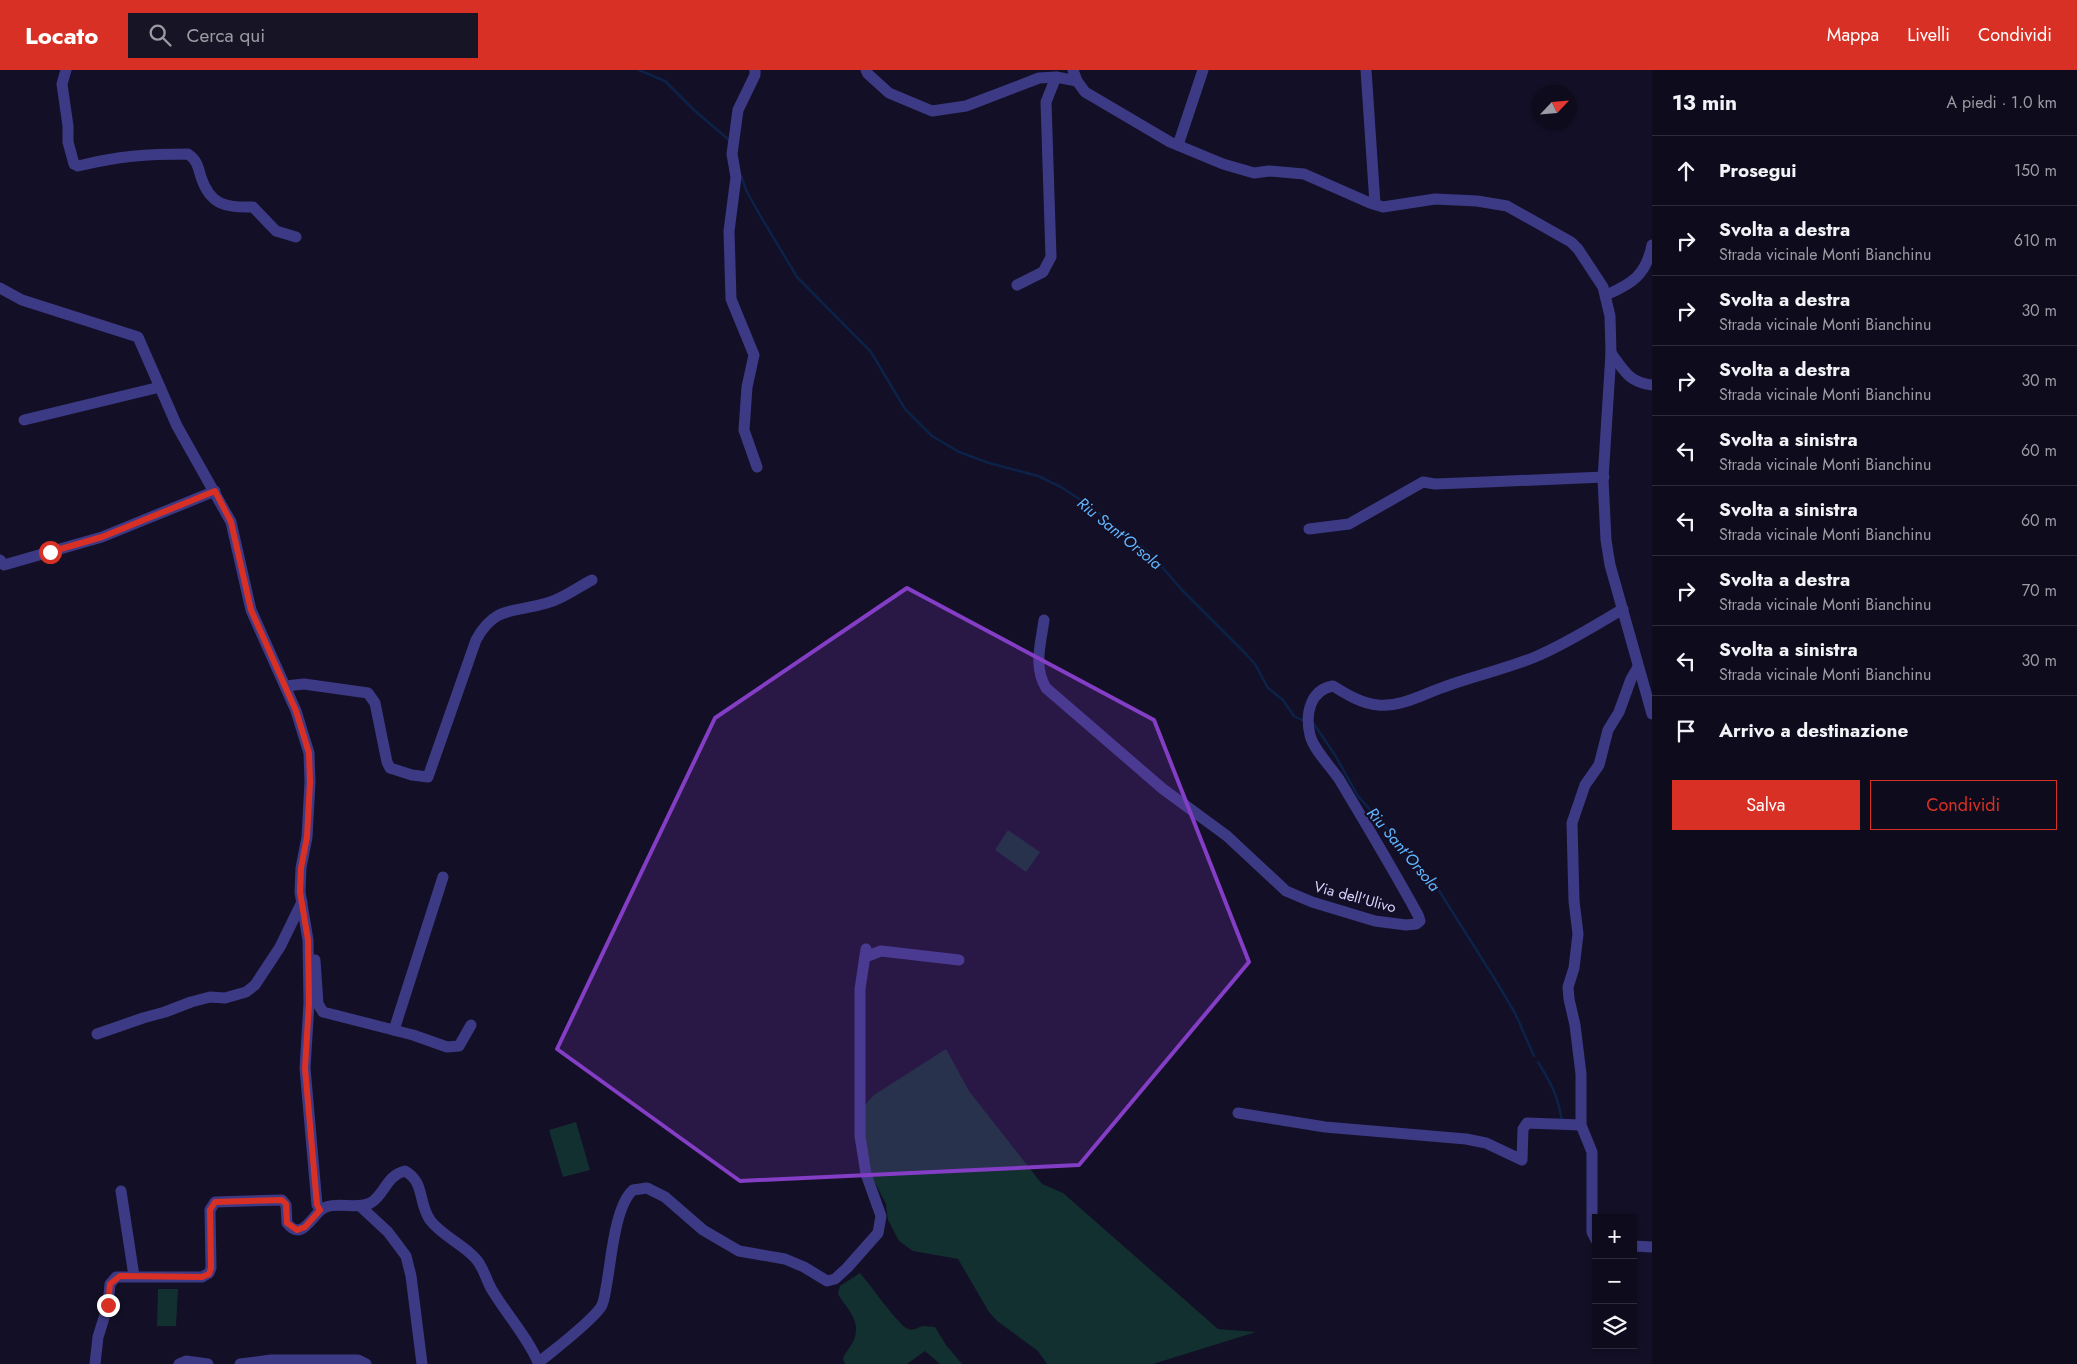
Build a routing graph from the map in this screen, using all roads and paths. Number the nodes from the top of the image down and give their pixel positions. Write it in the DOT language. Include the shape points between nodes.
graph roads {
  1 [pos="66,70"];
  2 [pos="755,70"];
  3 [pos="866,70"];
  4 [pos="1074,70"];
  5 [pos="1203,70"];
  6 [pos="1366,70"];
  7 [pos="1056,77"];
  8 [pos="1077,81"];
  9 [pos="1178,145"];
  10 [pos="1375,204"];
  11 [pos="296,237"];
  12 [pos="1652,245"];
  13 [pos="1017,285"];
  14 [pos="0,288"];
  15 [pos="1606,295"];
  16 [pos="1611,353"];
  17 [pos="1652,385"];
  18 [pos="160,387"];
  19 [pos="24,420"];
  20 [pos="757,466"];
  21 [pos="1604,476"];
  22 [pos="215,491"];
  23 [pos="1309,529"];
  24 [pos="0,560"];
  25 [pos="592,580"];
  26 [pos="1623,609"];
  27 [pos="1044,620"];
  28 [pos="1638,667"];
  29 [pos="286,686"];
  30 [pos="1652,714"];
  31 [pos="442,877"];
  32 [pos="301,897"];
  33 [pos="959,960"];
  34 [pos="471,1025"];
  35 [pos="394,1030"];
  36 [pos="97,1034"];
  37 [pos="1238,1113"];
  38 [pos="1581,1124"];
  39 [pos="121,1191"];
  40 [pos="360,1206"];
  41 [pos="320,1210"];
  42 [pos="1592,1214"];
  43 [pos="1637,1246"];
  44 [pos="1652,1248"];
  45 [pos="134,1276"];
  46 [pos="539,1363"];
  47 [pos="95,1364"];
  48 [pos="179,1364"];
  49 [pos="208,1364"];
  50 [pos="240,1364"];
  51 [pos="366,1364"];
  52 [pos="422,1364"];
  1 -- 11 [label="street" via="62,84 68,142 74,164 78,166 150,153 188,154 197,161 204,185 216,201 228,207 252,207 276,231"];
  2 -- 20 [label="street" via="738,110 732,154 736,177 729,231 731,299 754,355 747,387 744,430"];
  3 -- 7 [label="street" via="889,94 932,111 966,106 1040,78"];
  4 -- 8 [label="street"];
  5 -- 9 [label="street"];
  6 -- 10 [label="street"];
  7 -- 8 [label="street"];
  7 -- 13 [label="street" via="1046,102 1051,256 1043,272"];
  8 -- 9 [label="street" via="1085,92"];
  9 -- 10 [label="street" via="1254,174 1269,171 1304,174"];
  10 -- 15 [label="street" via="1383,207 1435,198 1507,206 1578,249"];
  12 -- 15 [label="street" via="1649,260 1638,276 1625,287"];
  14 -- 18 [label="street" via="22,300 138,337"];
  15 -- 16 [label="street"];
  16 -- 17 [label="street" via="1632,379"];
  16 -- 21 [label="street"];
  18 -- 19 [label="street"];
  18 -- 22 [label="street" via="177,426"];
  21 -- 23 [label="street" via="1423,482 1349,524"];
  21 -- 26 [label="street" via="1606,540"];
  22 -- 24 [label="street" via="102,537 4,565"];
  22 -- 29 [label="street" via="231,522 251,610"];
  25 -- 29 [label="street" via="548,603 509,610 483,627 428,777 390,768 375,703 368,693 304,684"];
  26 -- 27 [label="street, Via dell'Ulivo" via="1535,657 1398,704 1378,705 1357,700 1332,686 1318,692 1310,701 1309,734 1314,745 1338,778 1418,915 1420,921 1406,925 1374,920 1286,891 1227,836 1146,775 1046,688 1038,668"];
  26 -- 28 [label="street"];
  28 -- 30 [label="street"];
  28 -- 38 [label="street" via="1608,730 1600,765 1585,785 1572,823 1578,934 1568,993 1581,1074"];
  29 -- 32 [label="street" via="309,753 307,837 301,868"];
  31 -- 35 [label="street"];
  32 -- 35 [label="street" via="307,898 318,1004 323,1012"];
  32 -- 36 [label="street" via="280,947 255,985 246,992 191,1002"];
  32 -- 41 [label="street" via="308,940 305,1068"];
  33 -- 46 [label="street" via="881,951 866,953 860,989 860,1136 866,1174 881,1216 878,1233 847,1268 827,1281 785,1259 739,1251 703,1230 665,1197 647,1188 633,1190 624,1205 613,1243 602,1306"];
  34 -- 35 [label="street" via="463,1042 455,1047"];
  37 -- 38 [label="street" via="1325,1127 1466,1139 1486,1143 1522,1160 1523,1129 1527,1123"];
  38 -- 42 [label="street" via="1592,1152"];
  39 -- 45 [label="street"];
  40 -- 41 [label="street" via="348,1204"];
  40 -- 46 [label="street" via="376,1198 392,1176 405,1171 410,1174 417,1181 428,1218 476,1259"];
  40 -- 52 [label="street" via="388,1232 406,1256"];
  41 -- 45 [label="street" via="305,1227 297,1230 287,1223 286,1204 282,1200 218,1201 210,1210 211,1268 207,1275"];
  43 -- 44 [label="street"];
  45 -- 47 [label="street" via="120,1276 110,1284"];
  48 -- 49 [label="street" via="186,1361"];
  50 -- 51 [label="street" via="280,1360 358,1360"];
}
